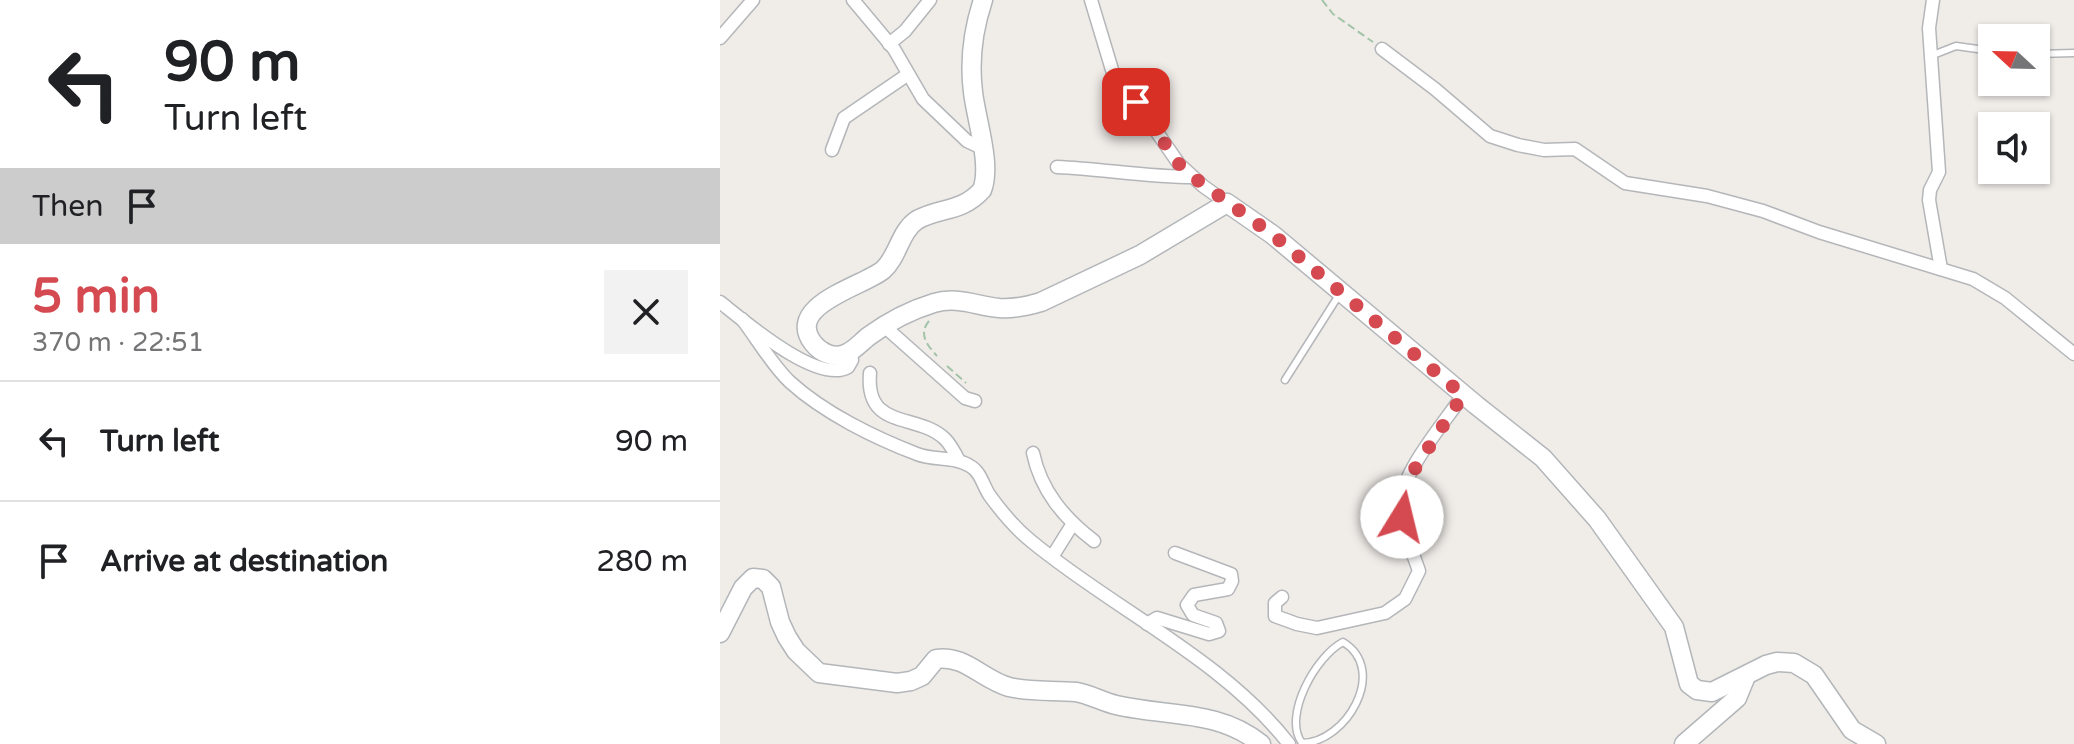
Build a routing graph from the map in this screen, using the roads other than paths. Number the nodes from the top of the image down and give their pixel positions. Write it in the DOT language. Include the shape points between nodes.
graph roads {
  1 [pos="753,0"];
  2 [pos="853,0"];
  3 [pos="930,0"];
  4 [pos="983,0"];
  5 [pos="1091,0"];
  6 [pos="1933,0"];
  7 [pos="720,38"];
  8 [pos="889,44"];
  9 [pos="1382,49"];
  10 [pos="1978,49"];
  11 [pos="2074,53"];
  12 [pos="2050,54"];
  13 [pos="1933,55"];
  14 [pos="907,75"];
  15 [pos="982,148"];
  16 [pos="832,150"];
  17 [pos="1057,167"];
  18 [pos="1193,177"];
  19 [pos="1227,203"];
  20 [pos="1941,269"];
  21 [pos="1341,293"];
  22 [pos="720,302"];
  23 [pos="742,319"];
  24 [pos="884,326"];
  25 [pos="851,350"];
  26 [pos="2074,354"];
  27 [pos="870,373"];
  28 [pos="1285,380"];
  29 [pos="1463,395"];
  30 [pos="975,401"];
  31 [pos="1033,453"];
  32 [pos="959,461"];
  33 [pos="1072,525"];
  34 [pos="1094,541"];
  35 [pos="1175,553"];
  36 [pos="1052,557"];
  37 [pos="1282,597"];
  38 [pos="1147,624"];
  39 [pos="720,633"];
  40 [pos="1746,676"];
  41 [pos="1261,744"];
  42 [pos="1289,744"];
  43 [pos="1302,744"];
  44 [pos="1684,744"];
  45 [pos="1876,744"];
  1 -- 7 [label="street"];
  2 -- 8 [label="street"];
  3 -- 8 [label="street"];
  4 -- 15 [label="street" via="971,56"];
  5 -- 18 [label="street" via="1116,83"];
  6 -- 13 [label="street"];
  8 -- 14 [label="street"];
  9 -- 20 [label="street" via="1490,136 1544,150 1575,149 1625,183 1763,211"];
  10 -- 13 [label="lane" via="1956,46"];
  11 -- 12 [label="lane"];
  13 -- 20 [label="street" via="1939,172 1929,200"];
  14 -- 15 [label="street" via="934,111"];
  14 -- 16 [label="street" via="844,118"];
  15 -- 25 [label="street" via="985,178 975,197 916,221 884,269 814,310 807,329 817,348 833,356"];
  17 -- 18 [label="street"];
  18 -- 19 [label="street"];
  19 -- 21 [label="street" via="1253,218"];
  19 -- 24 [label="street" via="1140,255 1041,302 1000,308 943,301"];
  20 -- 26 [label="street" via="1988,285"];
  21 -- 28 [label="lane"];
  21 -- 29 [label="street"];
  22 -- 23 [label="street"];
  23 -- 25 [label="street" via="827,370 848,367"];
  23 -- 32 [label="street" via="791,382 839,416 921,456"];
  24 -- 25 [label="street"];
  24 -- 30 [label="street" via="965,398"];
  27 -- 32 [label="street" via="870,391 878,406 891,417 944,437"];
  29 -- 37 [label="street" via="1401,494 1402,517 1419,571 1405,599 1385,613 1317,628 1275,616 1275,603"];
  29 -- 40 [label="street" via="1543,458 1597,519 1674,627 1689,684 1712,692"];
  31 -- 33 [label="street" via="1038,474"];
  32 -- 36 [label="street" via="976,470 988,493 1028,539"];
  33 -- 34 [label="street"];
  33 -- 36 [label="street"];
  35 -- 38 [label="street" via="1231,574 1228,589 1194,595 1187,605 1193,615 1216,623 1219,631 1209,634 1159,618"];
  36 -- 38 [label="street"];
  38 -- 42 [label="street" via="1247,698"];
  39 -- 41 [label="street" via="743,588 758,578 771,587 787,637 819,673 897,683 922,676 936,659 955,658 1009,687 1077,692 1117,705 1204,718 1244,730"];
  40 -- 44 [label="street" via="1737,698"];
  40 -- 45 [label="street" via="1777,662 1804,667 1847,725"];
  43 -- 43 [label="lane" via="1333,731 1354,712 1360,697 1360,664 1343,642 1333,647 1307,684 1296,724"];
}
